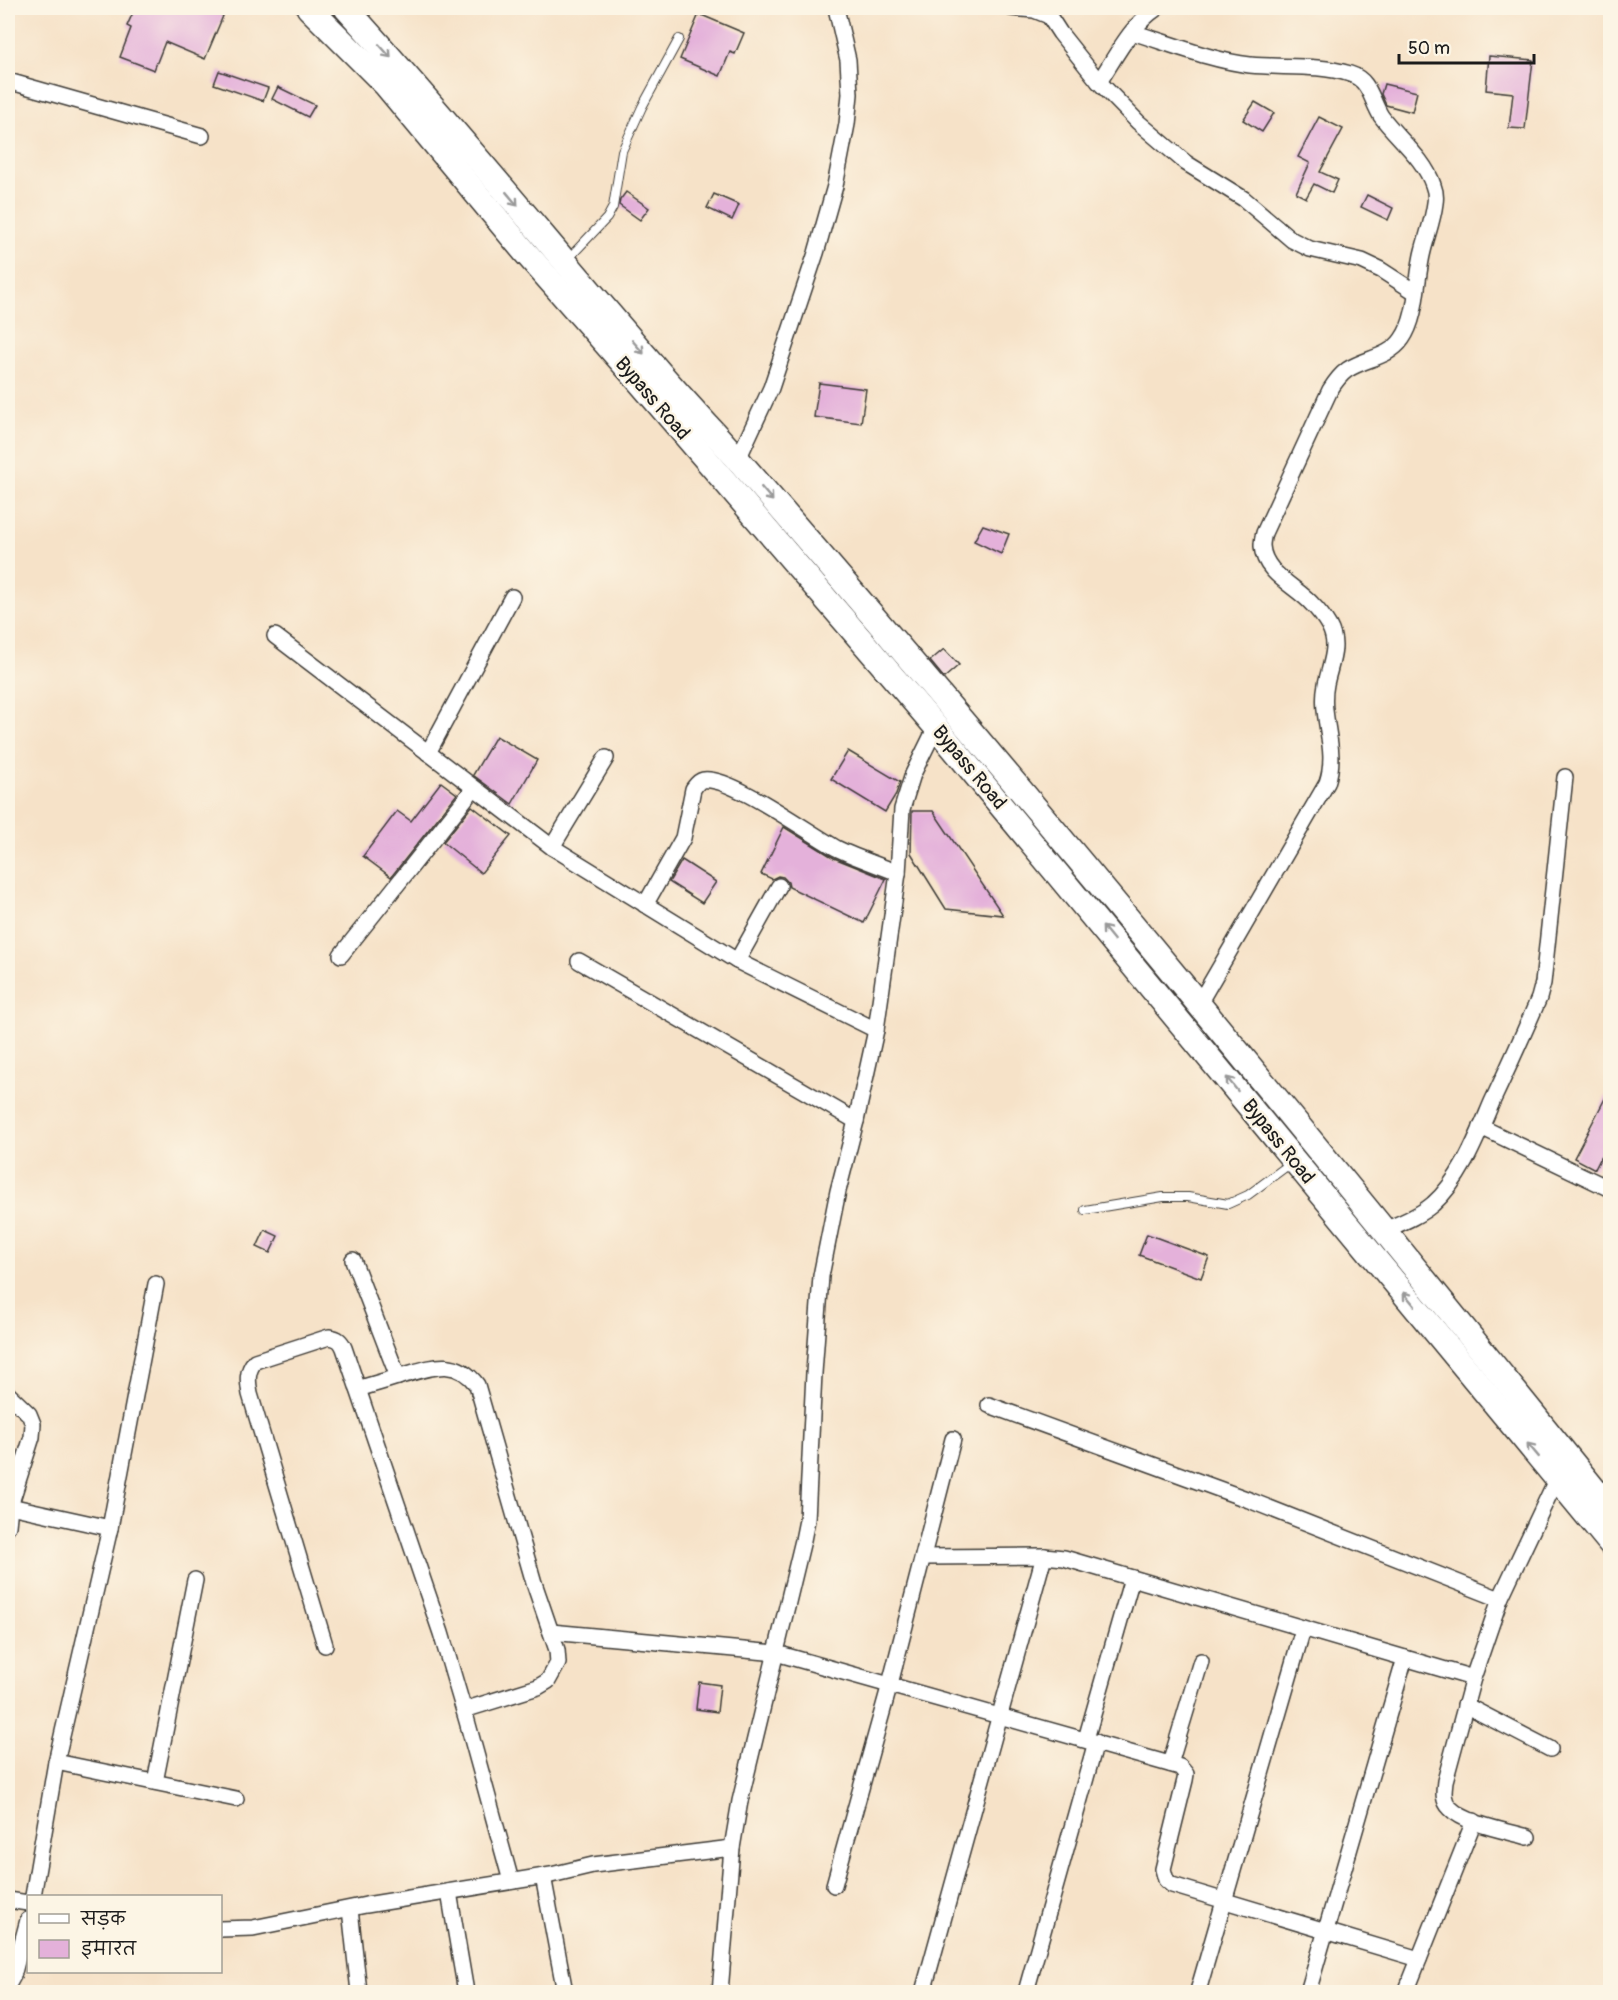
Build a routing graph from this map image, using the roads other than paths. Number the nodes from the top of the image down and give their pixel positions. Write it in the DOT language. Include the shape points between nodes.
graph roads {
  1 [pos="309,8"];
  2 [pos="345,8"];
  3 [pos="836,8"];
  4 [pos="1011,8"];
  5 [pos="1157,8"];
  6 [pos="1132,32"];
  7 [pos="679,39"];
  8 [pos="8,81"];
  9 [pos="1099,82"];
  10 [pos="202,136"];
  11 [pos="565,263"];
  12 [pos="1415,292"];
  13 [pos="738,459"];
  14 [pos="512,597"];
  15 [pos="275,636"];
  16 [pos="936,727"];
  17 [pos="428,753"];
  18 [pos="606,758"];
  19 [pos="1565,777"];
  20 [pos="474,788"];
  21 [pos="552,847"];
  22 [pos="898,873"];
  23 [pos="779,886"];
  24 [pos="645,905"];
  25 [pos="341,955"];
  26 [pos="579,961"];
  27 [pos="737,961"];
  28 [pos="1198,1005"];
  29 [pos="876,1030"];
  30 [pos="856,1121"];
  31 [pos="1481,1127"];
  32 [pos="1295,1160"];
  33 [pos="1611,1189"];
  34 [pos="1085,1210"];
  35 [pos="1384,1230"];
  36 [pos="353,1260"];
  37 [pos="156,1284"];
  38 [pos="398,1377"];
  39 [pos="358,1389"];
  40 [pos="8,1394"];
  41 [pos="989,1405"];
  42 [pos="953,1439"];
  43 [pos="1557,1478"];
  44 [pos="10,1506"];
  45 [pos="1611,1509"];
  46 [pos="8,1526"];
  47 [pos="110,1528"];
  48 [pos="1611,1543"];
  49 [pos="1044,1556"];
  50 [pos="924,1557"];
  51 [pos="1132,1578"];
  52 [pos="195,1580"];
  53 [pos="1500,1599"];
  54 [pos="1303,1629"];
  55 [pos="551,1632"];
  56 [pos="325,1645"];
  57 [pos="776,1653"];
  58 [pos="1405,1658"];
  59 [pos="1201,1661"];
  60 [pos="1473,1678"];
  61 [pos="890,1684"];
  62 [pos="1465,1705"];
  63 [pos="464,1710"];
  64 [pos="1001,1715"];
  65 [pos="1091,1741"];
  66 [pos="1550,1749"];
  67 [pos="56,1761"];
  68 [pos="1170,1764"];
  69 [pos="155,1782"];
  70 [pos="236,1799"];
  71 [pos="1474,1821"];
  72 [pos="1528,1837"];
  73 [pos="732,1848"];
  74 [pos="543,1876"];
  75 [pos="511,1881"];
  76 [pos="834,1885"];
  77 [pos="449,1892"];
  78 [pos="33,1895"];
  79 [pos="8,1900"];
  80 [pos="1223,1900"];
  81 [pos="27,1903"];
  82 [pos="350,1909"];
  83 [pos="27,1924"];
  84 [pos="222,1929"];
  85 [pos="1326,1929"];
  86 [pos="1419,1959"];
  87 [pos="8,1985"];
  88 [pos="1027,1988"];
  89 [pos="1198,1991"];
  90 [pos="359,1992"];
  91 [pos="466,1992"];
  92 [pos="565,1992"];
  93 [pos="720,1992"];
  94 [pos="923,1992"];
  95 [pos="1308,1992"];
  96 [pos="1407,1992"];
  1 -- 16 [label="main road, Bypass Road" via="386,85 525,252"];
  2 -- 11 [label="main road, Bypass Road, one-way"];
  3 -- 13 [label="street" via="848,60 849,93 835,186 771,388"];
  4 -- 9 [label="street" via="1049,16"];
  5 -- 6 [label="street" via="1144,16"];
  6 -- 9 [label="street"];
  6 -- 12 [label="street" via="1248,65 1316,69 1351,74 1362,81 1382,117 1433,184 1436,199 1432,223"];
  7 -- 11 [label="lane" via="622,151 613,207"];
  8 -- 10 [label="street"];
  9 -- 12 [label="street" via="1186,163 1244,199 1292,240 1310,249 1362,261"];
  11 -- 13 [label="main road, Bypass Road, one-way"];
  12 -- 28 [label="street" via="1411,320 1403,338 1379,357 1349,369 1330,390 1264,533 1262,546 1272,569 1312,603 1329,627 1334,658 1325,699 1332,769"];
  13 -- 28 [label="main road, Bypass Road, one-way"];
  14 -- 17 [label="street"];
  15 -- 17 [label="street"];
  16 -- 22 [label="street" via="913,774 902,809"];
  32 -- 16 [label="main road, Bypass Road, one-way"];
  17 -- 20 [label="street"];
  18 -- 21 [label="street"];
  19 -- 31 [label="street" via="1541,991"];
  20 -- 21 [label="street"];
  20 -- 25 [label="street"];
  21 -- 24 [label="street"];
  22 -- 24 [label="street" via="841,850 740,791 704,780 693,789 683,838"];
  22 -- 29 [label="street"];
  23 -- 27 [label="street"];
  24 -- 27 [label="street"];
  26 -- 30 [label="street"];
  27 -- 29 [label="street"];
  28 -- 35 [label="main road, Bypass Road"];
  29 -- 30 [label="street"];
  30 -- 57 [label="street" via="821,1276 807,1520"];
  31 -- 33 [label="street"];
  31 -- 35 [label="street" via="1458,1174 1431,1206"];
  32 -- 34 [label="lane" via="1228,1204 1163,1197"];
  43 -- 32 [label="main road, Bypass Road, one-way"];
  35 -- 45 [label="main road, Bypass Road"];
  36 -- 38 [label="street"];
  37 -- 47 [label="street"];
  38 -- 39 [label="street"];
  38 -- 55 [label="street" via="438,1366 453,1367 470,1375 477,1385"];
  39 -- 56 [label="street" via="341,1341 336,1338 255,1362 248,1373 250,1394"];
  39 -- 63 [label="street"];
  40 -- 44 [label="street" via="29,1414 33,1424"];
  41 -- 53 [label="street" via="1249,1500"];
  42 -- 50 [label="street"];
  43 -- 48 [label="main road, Bypass Road"];
  43 -- 53 [label="street"];
  44 -- 46 [label="street"];
  44 -- 47 [label="street"];
  47 -- 67 [label="street"];
  49 -- 50 [label="street"];
  49 -- 51 [label="street"];
  49 -- 64 [label="street"];
  50 -- 61 [label="street"];
  51 -- 54 [label="street"];
  51 -- 65 [label="street"];
  52 -- 69 [label="street"];
  53 -- 60 [label="street"];
  54 -- 58 [label="street"];
  54 -- 80 [label="street"];
  55 -- 57 [label="street"];
  55 -- 63 [label="street" via="558,1663 548,1681"];
  57 -- 61 [label="street"];
  57 -- 73 [label="street"];
  58 -- 60 [label="street"];
  58 -- 85 [label="street"];
  59 -- 68 [label="street"];
  60 -- 62 [label="street"];
  61 -- 64 [label="street"];
  61 -- 76 [label="street"];
  62 -- 66 [label="street"];
  62 -- 71 [label="street" via="1443,1794 1450,1808"];
  63 -- 75 [label="street"];
  64 -- 65 [label="street"];
  64 -- 94 [label="street"];
  65 -- 68 [label="street"];
  65 -- 88 [label="street"];
  67 -- 69 [label="street"];
  67 -- 78 [label="street"];
  68 -- 80 [label="street" via="1186,1774 1163,1869 1166,1880"];
  69 -- 70 [label="street"];
  71 -- 72 [label="street"];
  71 -- 86 [label="street"];
  73 -- 74 [label="street" via="593,1865"];
  73 -- 93 [label="street"];
  74 -- 75 [label="street"];
  74 -- 92 [label="street"];
  75 -- 77 [label="street"];
  77 -- 82 [label="street"];
  77 -- 91 [label="street"];
  79 -- 81 [label="street"];
  80 -- 85 [label="street"];
  80 -- 89 [label="street"];
  82 -- 84 [label="street" via="253,1929"];
  82 -- 90 [label="street"];
  83 -- 87 [label="street"];
  85 -- 86 [label="street"];
  85 -- 95 [label="street"];
  86 -- 96 [label="street"];
}
